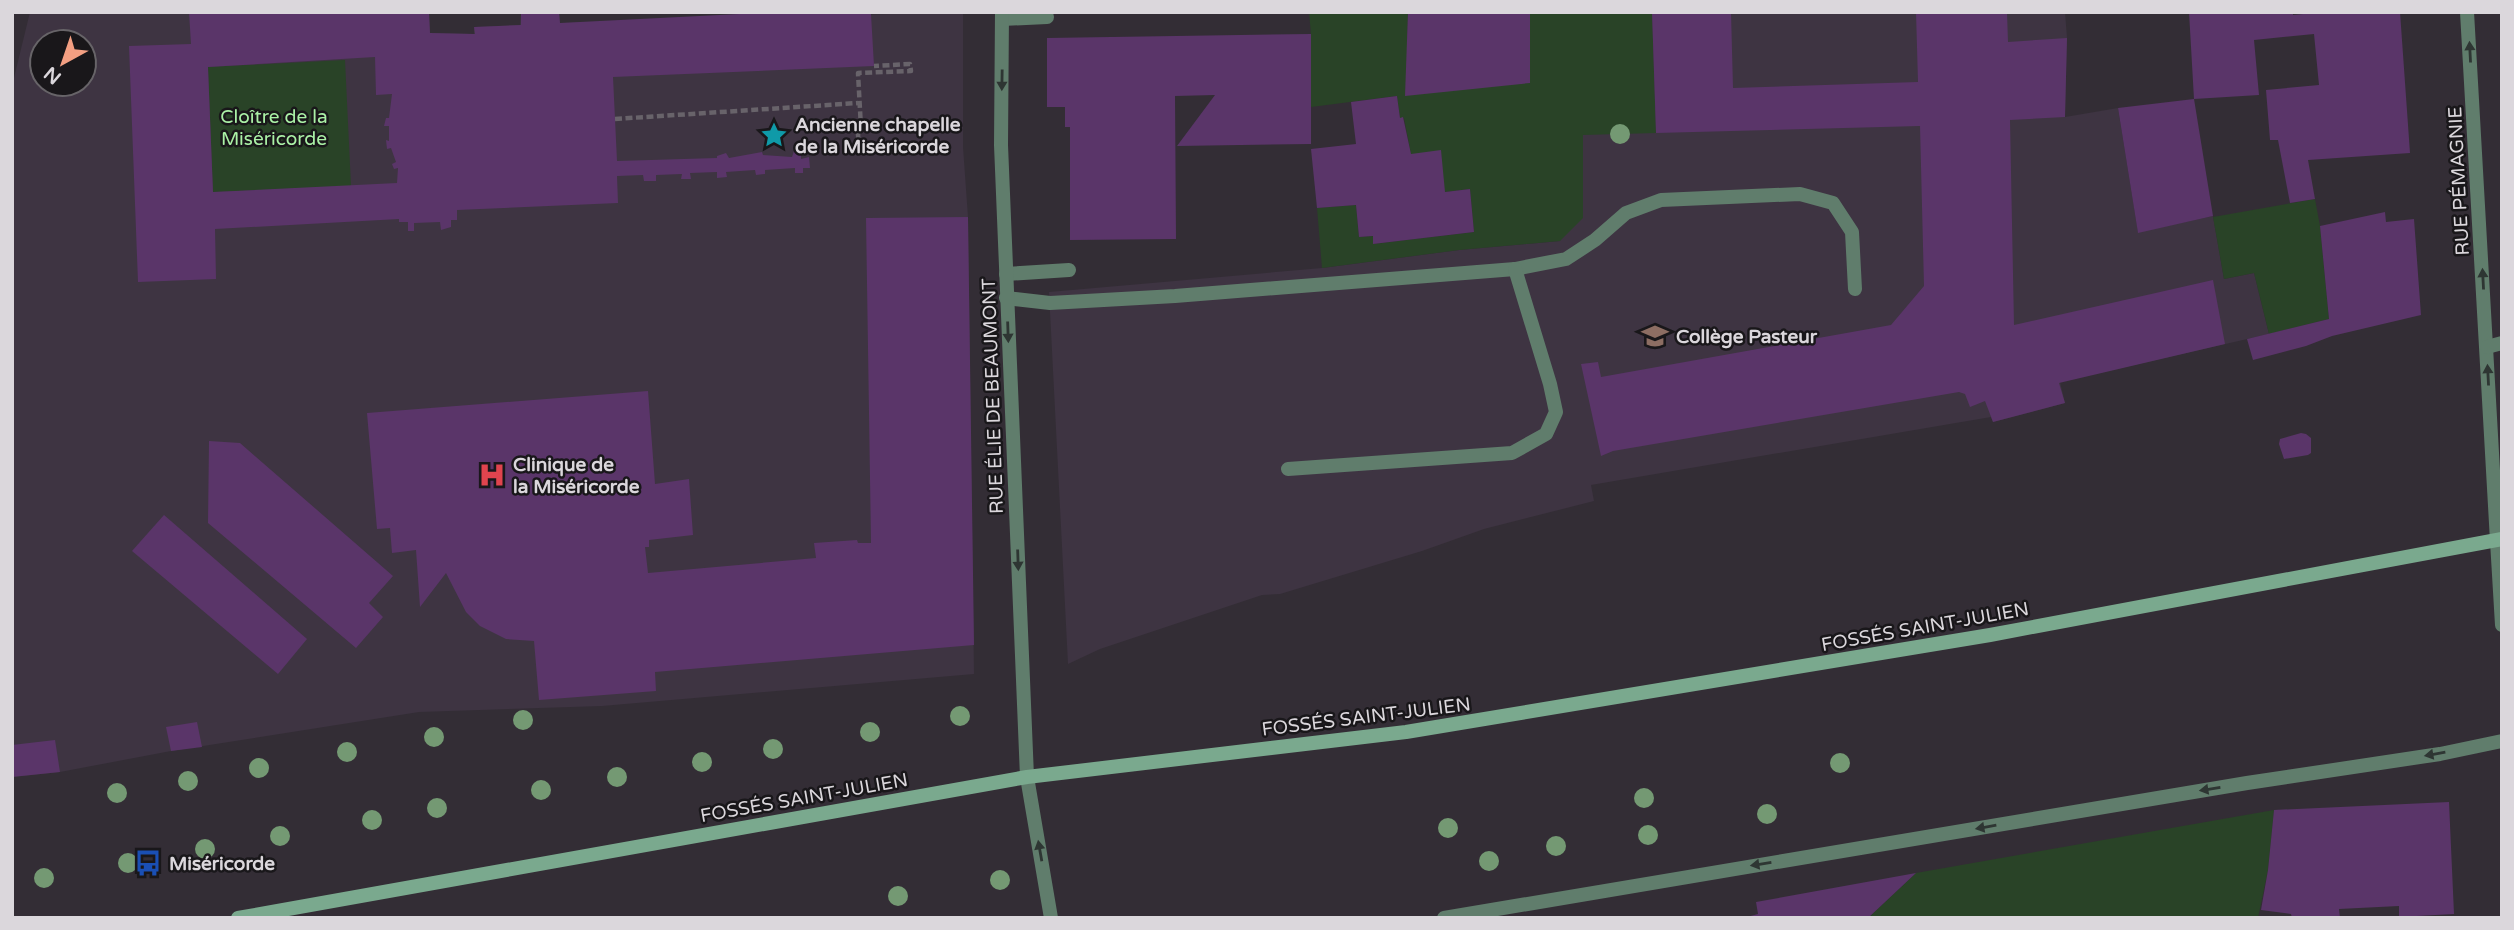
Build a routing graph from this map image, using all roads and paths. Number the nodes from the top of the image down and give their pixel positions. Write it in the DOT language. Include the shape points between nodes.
graph roads {
  1 [pos="2467,12"];
  2 [pos="1002,16"];
  3 [pos="1047,17"];
  4 [pos="874,66"];
  5 [pos="858,103"];
  6 [pos="615,119"];
  7 [pos="859,149"];
  8 [pos="1514,269"];
  9 [pos="1069,270"];
  10 [pos="1006,274"];
  11 [pos="1855,289"];
  12 [pos="1006,298"];
  13 [pos="2502,343"];
  14 [pos="2487,347"];
  15 [pos="1288,469"];
  16 [pos="2500,541"];
  17 [pos="2502,625"];
  18 [pos="2502,741"];
  19 [pos="1027,777"];
  20 [pos="238,918"];
  21 [pos="1051,918"];
  22 [pos="1444,918"];
  14 -- 1 [label="street, RUE PÉMAGNIE, one-way"];
  2 -- 3 [label="street"];
  2 -- 10 [label="street, RUE ÉLIE DE BEAUMONT, one-way"];
  4 -- 5 [label="path" via="910,64 911,71 858,73"];
  5 -- 6 [label="path"];
  5 -- 7 [label="path"];
  8 -- 11 [label="street" via="1566,259 1626,213 1661,200 1800,194 1833,203 1852,232"];
  8 -- 12 [label="street" via="1175,296 1050,303"];
  8 -- 15 [label="street" via="1556,412 1546,434 1511,453"];
  9 -- 10 [label="street"];
  10 -- 12 [label="street, RUE ÉLIE DE BEAUMONT"];
  12 -- 19 [label="street, RUE ÉLIE DE BEAUMONT, one-way"];
  13 -- 14 [label="street"];
  16 -- 14 [label="street, RUE PÉMAGNIE, one-way"];
  16 -- 17 [label="street, RUE PÉMAGNIE"];
  16 -- 19 [label="main road, FOSSÉS SAINT-JULIEN" via="1990,635 1420,730"];
  18 -- 22 [label="street, one-way"];
  19 -- 20 [label="main road, FOSSÉS SAINT-JULIEN"];
  21 -- 19 [label="street, RUE ÉLIE DE BEAUMONT, one-way"];
}
